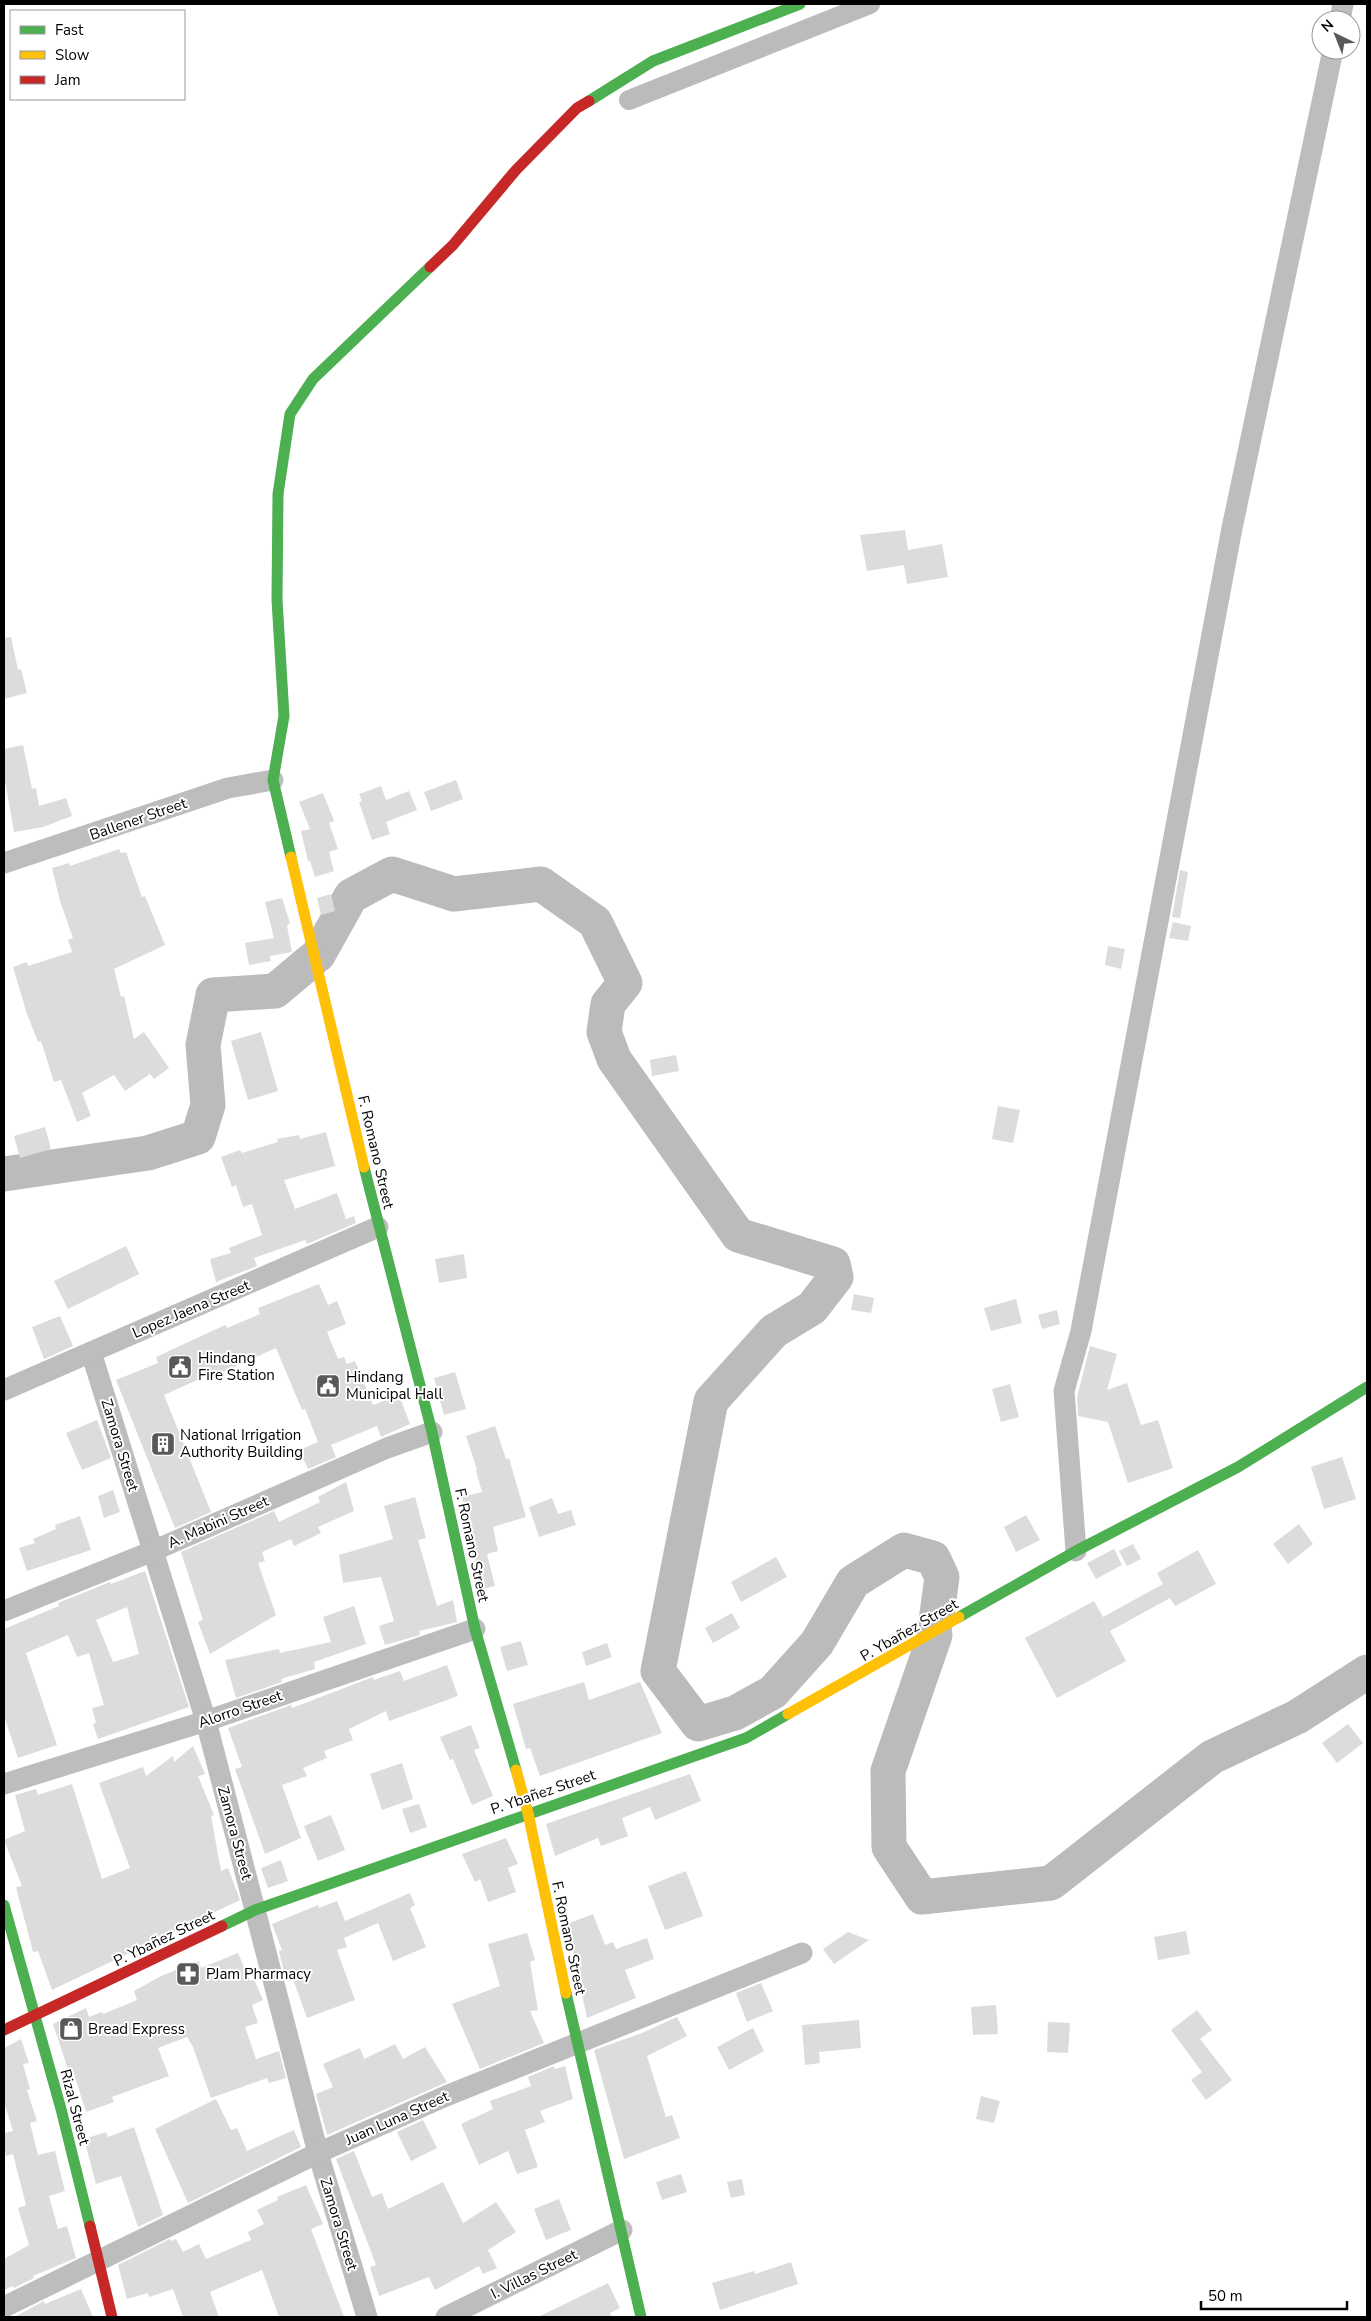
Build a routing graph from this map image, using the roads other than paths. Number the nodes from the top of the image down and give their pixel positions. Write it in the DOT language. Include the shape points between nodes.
graph roads {
  1 [pos="800,4"];
  2 [pos="1331,60"];
  3 [pos="273,780"];
  4 [pos="4,864"];
  5 [pos="378,1227"];
  6 [pos="91,1352"];
  7 [pos="1367,1387"];
  8 [pos="4,1390"];
  9 [pos="432,1432"];
  10 [pos="153,1551"];
  11 [pos="1076,1551"];
  12 [pos="4,1612"];
  13 [pos="475,1629"];
  14 [pos="206,1721"];
  15 [pos="4,1784"];
  16 [pos="528,1813"];
  17 [pos="4,1905"];
  18 [pos="255,1910"];
  19 [pos="802,1953"];
  20 [pos="35,2017"];
  21 [pos="4,2030"];
  22 [pos="576,2043"];
  23 [pos="318,2153"];
  24 [pos="622,2230"];
  25 [pos="99,2261"];
  26 [pos="4,2307"];
  27 [pos="112,2317"];
  28 [pos="367,2317"];
  29 [pos="446,2317"];
  30 [pos="641,2317"];
  1 -- 3 [label="street" via="653,61 577,108 516,170 453,244 313,378 290,414 278,494 277,600 284,716"];
  2 -- 11 [label="street" via="1232,528 1081,1331 1064,1391"];
  3 -- 4 [label="street, Ballener Street" via="228,788"];
  3 -- 5 [label="street, F. Romano Street"];
  5 -- 6 [label="street, Lopez Jaena Street"];
  5 -- 9 [label="street, F. Romano Street"];
  6 -- 8 [label="street, Lopez Jaena Street"];
  6 -- 10 [label="street, Zamora Street"];
  7 -- 11 [label="street, P. Ybañez Street" via="1238,1467"];
  9 -- 10 [label="street, A. Mabini Street" via="387,1448"];
  9 -- 13 [label="street, F. Romano Street"];
  10 -- 12 [label="street, A. Mabini Street"];
  10 -- 14 [label="street, Zamora Street"];
  11 -- 16 [label="street, P. Ybañez Street" via="746,1738"];
  13 -- 14 [label="street, Alorro Street"];
  13 -- 16 [label="street, F. Romano Street"];
  14 -- 15 [label="street, Alorro Street"];
  14 -- 18 [label="street, Zamora Street"];
  16 -- 18 [label="street, P. Ybañez Street"];
  16 -- 22 [label="street, F. Romano Street"];
  17 -- 20 [label="street, Rizal Street"];
  18 -- 20 [label="street, P. Ybañez Street"];
  18 -- 23 [label="street, Zamora Street"];
  19 -- 22 [label="street, Juan Luna Street"];
  20 -- 21 [label="street, P. Ybañez Street"];
  20 -- 25 [label="street, Rizal Street"];
  22 -- 23 [label="street, Juan Luna Street"];
  22 -- 24 [label="street, F. Romano Street"];
  23 -- 25 [label="street, Juan Luna Street"];
  23 -- 28 [label="street, Zamora Street"];
  24 -- 29 [label="street, I. Villas Street"];
  24 -- 30 [label="street, F. Romano Street"];
  25 -- 26 [label="street, Juan Luna Street"];
  25 -- 27 [label="street, Rizal Street"];
}
